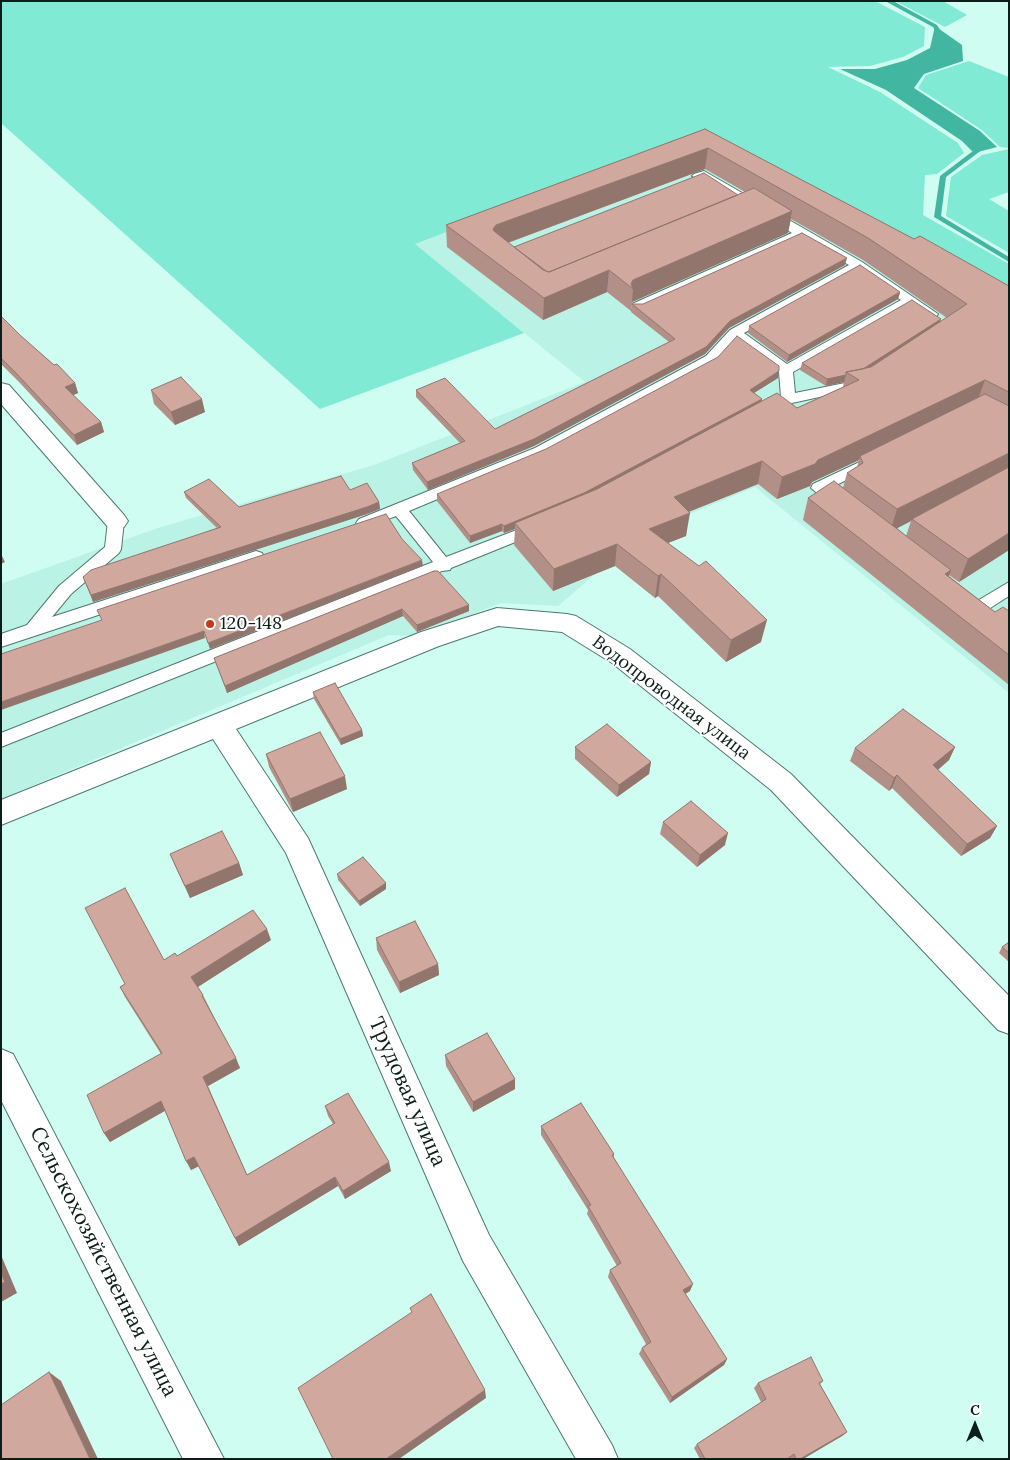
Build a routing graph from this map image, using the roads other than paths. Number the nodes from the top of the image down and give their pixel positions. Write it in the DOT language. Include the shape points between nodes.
graph roads {
  1 [pos="685,181"];
  2 [pos="752,204"];
  3 [pos="735,211"];
  4 [pos="801,233"];
  5 [pos="858,265"];
  6 [pos="910,300"];
  7 [pos="637,307"];
  8 [pos="943,321"];
  9 [pos="735,333"];
  10 [pos="786,370"];
  11 [pos="876,374"];
  12 [pos="1,390"];
  13 [pos="788,399"];
  14 [pos="753,418"];
  15 [pos="880,457"];
  16 [pos="399,509"];
  17 [pos="850,512"];
  18 [pos="116,521"];
  19 [pos="553,521"];
  20 [pos="354,526"];
  21 [pos="269,553"];
  22 [pos="444,566"];
  23 [pos="1009,588"];
  24 [pos="963,597"];
  25 [pos="978,608"];
  26 [pos="994,619"];
  27 [pos="33,629"];
  28 [pos="1,641"];
  29 [pos="219,725"];
  30 [pos="1,740"];
  31 [pos="1,813"];
  32 [pos="1009,1019"];
  33 [pos="1,1065"];
  34 [pos="204,1459"];
  35 [pos="598,1459"];
  1 -- 2 [label="lane" via="704,174"];
  2 -- 3 [label="lane"];
  2 -- 4 [label="lane"];
  4 -- 5 [label="lane"];
  4 -- 7 [label="lane"];
  5 -- 6 [label="lane"];
  5 -- 9 [label="lane"];
  6 -- 8 [label="lane"];
  6 -- 10 [label="lane"];
  9 -- 10 [label="lane"];
  9 -- 16 [label="lane" via="711,359 540,451"];
  10 -- 13 [label="lane"];
  11 -- 13 [label="lane" via="859,385"];
  12 -- 18 [label="street"];
  13 -- 14 [label="lane"];
  15 -- 17 [label="lane" via="818,488"];
  16 -- 20 [label="lane"];
  16 -- 22 [label="lane"];
  18 -- 27 [label="lane" via="113,549 64,590"];
  19 -- 22 [label="lane"];
  21 -- 27 [label="lane"];
  22 -- 30 [label="lane"];
  23 -- 25 [label="lane"];
  24 -- 25 [label="lane"];
  25 -- 26 [label="lane"];
  27 -- 28 [label="lane"];
  29 -- 31 [label="street, Водопроводная улица"];
  29 -- 32 [label="street, Водопроводная улица" via="430,639 497,617 567,623 621,656 782,782"];
  29 -- 35 [label="street, Трудовая улица" via="298,847 476,1248"];
  33 -- 34 [label="street, Сельскохозяйственная улица"];
}
